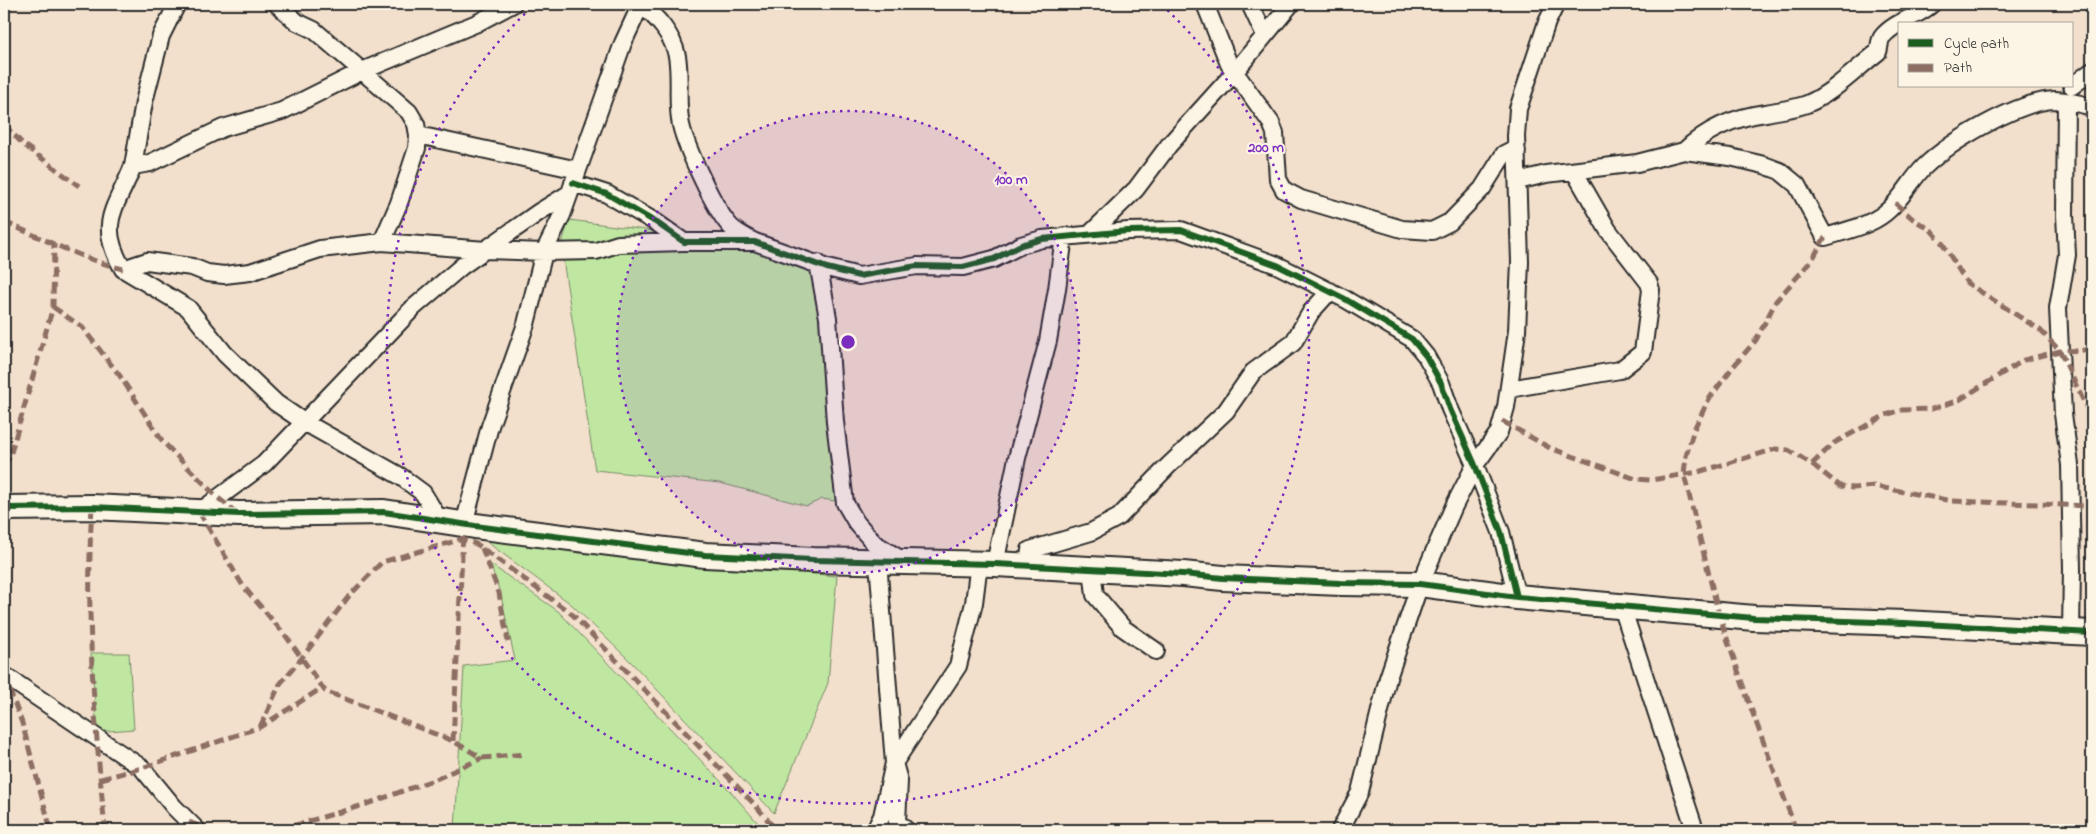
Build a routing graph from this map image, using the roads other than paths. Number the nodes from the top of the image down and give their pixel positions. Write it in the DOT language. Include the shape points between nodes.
graph roads {
  1 [pos="177,4"];
  2 [pos="277,4"];
  3 [pos="513,4"];
  4 [pos="640,4"];
  5 [pos="1206,4"];
  6 [pos="1250,4"];
  7 [pos="1291,4"];
  8 [pos="1932,4"];
  9 [pos="1555,5"];
  10 [pos="1902,22"];
  11 [pos="1898,25"];
  12 [pos="1264,34"];
  13 [pos="362,71"];
  14 [pos="2092,72"];
  15 [pos="1234,73"];
  16 [pos="2074,85"];
  17 [pos="2070,88"];
  18 [pos="2060,101"];
  19 [pos="2092,107"];
  20 [pos="418,135"];
  21 [pos="1517,151"];
  22 [pos="1684,151"];
  23 [pos="133,166"];
  24 [pos="1574,171"];
  25 [pos="1518,181"];
  26 [pos="573,182"];
  27 [pos="1092,234"];
  28 [pos="1064,236"];
  29 [pos="382,242"];
  30 [pos="684,242"];
  31 [pos="755,242"];
  32 [pos="486,250"];
  33 [pos="544,252"];
  34 [pos="818,263"];
  35 [pos="123,269"];
  36 [pos="1330,291"];
  37 [pos="1509,389"];
  38 [pos="304,422"];
  39 [pos="1475,466"];
  40 [pos="4,508"];
  41 [pos="199,512"];
  42 [pos="440,521"];
  43 [pos="464,524"];
  44 [pos="878,561"];
  45 [pos="904,562"];
  46 [pos="987,563"];
  47 [pos="1028,567"];
  48 [pos="1092,569"];
  49 [pos="1420,584"];
  50 [pos="1517,597"];
  51 [pos="1622,607"];
  52 [pos="2081,632"];
  53 [pos="1156,651"];
  54 [pos="4,675"];
  55 [pos="894,763"];
  56 [pos="197,830"];
  57 [pos="875,830"];
  58 [pos="906,830"];
  59 [pos="1340,830"];
  60 [pos="1695,830"];
  1 -- 23 [label="street" via="160,36"];
  2 -- 13 [label="street"];
  3 -- 13 [label="street" via="477,23"];
  4 -- 26 [label="street"];
  4 -- 31 [label="street" via="660,23 677,55 681,125 712,197 732,227"];
  5 -- 15 [label="street"];
  6 -- 12 [label="street"];
  7 -- 12 [label="street"];
  8 -- 10 [label="street"];
  9 -- 21 [label="street" via="1518,109"];
  11 -- 22 [label="street" via="1881,40 1878,52 1814,100 1714,128 1699,136"];
  12 -- 15 [label="street"];
  13 -- 20 [label="street" via="409,112"];
  13 -- 23 [label="street" via="282,111 223,128 150,162"];
  14 -- 16 [label="street"];
  15 -- 21 [label="street" via="1271,123 1275,133 1278,179 1284,190 1328,208 1402,229 1432,231 1450,222 1482,189 1504,154"];
  15 -- 27 [label="street" via="1169,145 1136,188"];
  17 -- 18 [label="street"];
  18 -- 19 [label="street"];
  18 -- 22 [label="street" via="2010,111 1978,129 1924,167 1885,214 1861,226 1825,237 1797,185 1780,171 1730,157"];
  18 -- 52 [label="street" via="2068,255 2058,308 2063,414 2070,464 2072,569"];
  20 -- 26 [label="street"];
  20 -- 29 [label="street" via="417,148 399,203"];
  21 -- 25 [label="street"];
  22 -- 24 [label="street" via="1637,163"];
  23 -- 35 [label="street" via="109,222 109,235"];
  24 -- 25 [label="street"];
  24 -- 37 [label="street" via="1608,230 1649,282 1651,290 1643,352 1620,370"];
  25 -- 37 [label="street" via="1520,262 1517,330"];
  26 -- 30 [label="street" via="607,194"];
  26 -- 32 [label="street"];
  26 -- 33 [label="street"];
  27 -- 28 [label="street"];
  27 -- 36 [label="street" via="1181,230 1277,265"];
  28 -- 34 [label="street" via="1021,244 994,259 963,267 918,266 859,276"];
  28 -- 46 [label="street" via="1048,341"];
  29 -- 32 [label="street"];
  29 -- 35 [label="street" via="320,249 273,266 232,274 147,261"];
  30 -- 31 [label="street"];
  30 -- 33 [label="street" via="618,244 596,251"];
  31 -- 34 [label="street"];
  32 -- 33 [label="street"];
  32 -- 38 [label="street" via="413,308"];
  33 -- 43 [label="street" via="526,324 490,426"];
  34 -- 45 [label="street" via="828,318 835,422 845,503 874,543"];
  35 -- 38 [label="street" via="188,308 246,375 276,403"];
  36 -- 39 [label="street" via="1412,339 1442,383"];
  36 -- 47 [label="street" via="1311,312 1293,343 1253,372 1226,411 1119,517 1091,532 1030,550"];
  37 -- 39 [label="street" via="1499,432"];
  38 -- 41 [label="street" via="264,464"];
  38 -- 42 [label="street" via="400,476 423,493"];
  39 -- 49 [label="street"];
  39 -- 50 [label="street" via="1501,532"];
  40 -- 41 [label="street" via="92,507"];
  41 -- 42 [label="street" via="384,512"];
  42 -- 43 [label="street"];
  43 -- 44 [label="street" via="705,555"];
  44 -- 45 [label="street"];
  44 -- 55 [label="street"];
  45 -- 46 [label="street"];
  46 -- 47 [label="street"];
  46 -- 55 [label="street" via="958,666"];
  47 -- 48 [label="street"];
  48 -- 49 [label="street" via="1223,578"];
  48 -- 53 [label="street" via="1095,595 1123,628"];
  49 -- 50 [label="street"];
  49 -- 59 [label="street" via="1388,678 1360,792"];
  50 -- 51 [label="street"];
  51 -- 52 [label="street" via="1754,618"];
  51 -- 60 [label="street"];
  54 -- 56 [label="street" via="142,768"];
  55 -- 57 [label="street" via="882,816"];
  55 -- 58 [label="street" via="899,781 897,822"];
}
